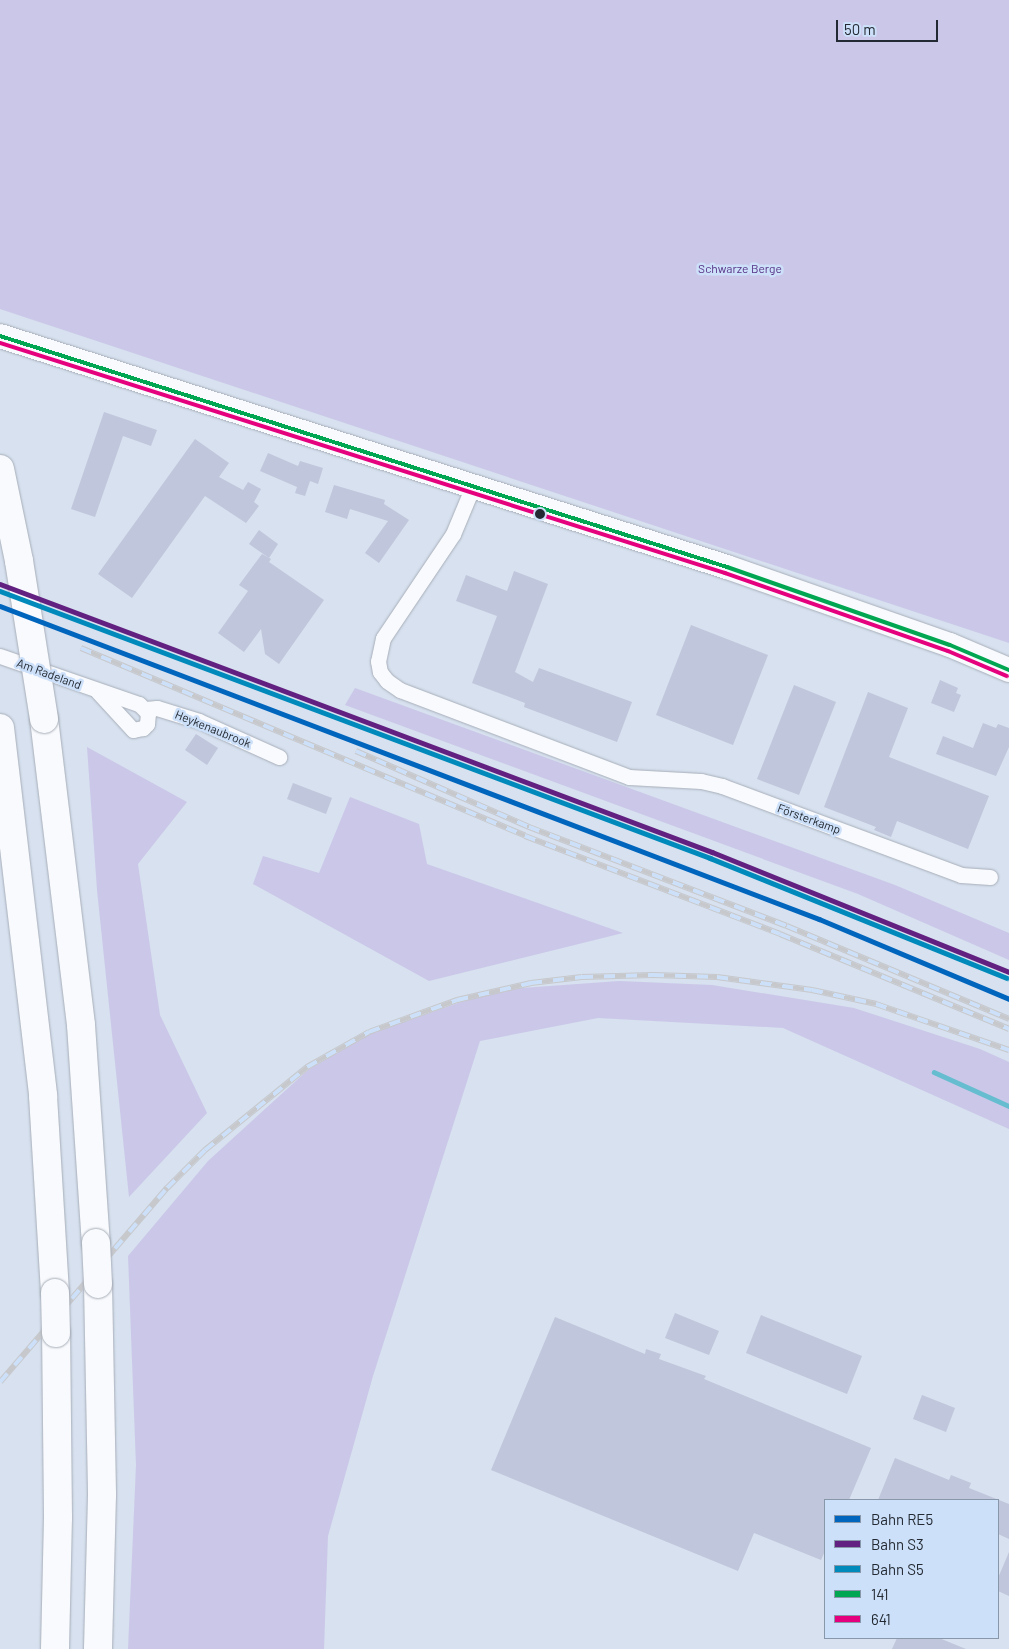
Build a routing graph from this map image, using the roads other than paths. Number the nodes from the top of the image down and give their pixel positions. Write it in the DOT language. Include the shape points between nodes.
graph roads {
  1 [pos="0,336"];
  2 [pos="0,469"];
  3 [pos="473,486"];
  4 [pos="0,656"];
  5 [pos="1009,670"];
  6 [pos="98,692"];
  7 [pos="145,709"];
  8 [pos="0,728"];
  9 [pos="279,757"];
  10 [pos="990,877"];
  11 [pos="55,1649"];
  12 [pos="98,1649"];
  1 -- 3 [label="main road"];
  2 -- 12 [label="highway, bridge" via="19,561 44,718 81,1025 98,1284 102,1495"];
  3 -- 5 [label="main road" via="820,599 950,645"];
  3 -- 10 [label="street, Försterkamp" via="453,534 382,638 378,661 380,672 387,681 400,690 629,777 701,781 722,786 961,875"];
  4 -- 6 [label="street, Am Radeland"];
  6 -- 7 [label="street, Am Radeland"];
  6 -- 7 [label="street, Am Radeland" via="132,730 147,724"];
  7 -- 9 [label="street, Heykenaubrook" via="157,708 199,721"];
  8 -- 11 [label="highway, bridge" via="43,1096 55,1292 58,1518"];
}
